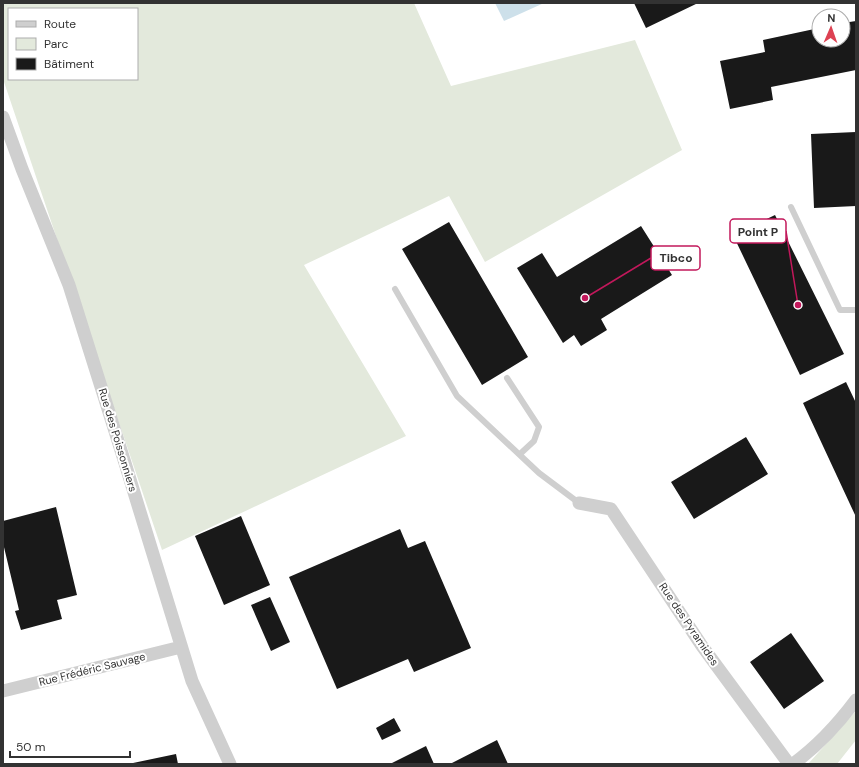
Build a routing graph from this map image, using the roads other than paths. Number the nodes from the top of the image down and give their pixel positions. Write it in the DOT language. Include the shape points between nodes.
graph roads {
  1 [pos="3,117"];
  2 [pos="791,206"];
  3 [pos="395,289"];
  4 [pos="856,310"];
  5 [pos="507,378"];
  6 [pos="520,454"];
  7 [pos="579,503"];
  8 [pos="181,647"];
  9 [pos="3,691"];
  10 [pos="856,700"];
  11 [pos="230,764"];
  12 [pos="789,764"];
  13 [pos="794,764"];
  1 -- 8 [label="street, Rue des Poissonniers" via="68,285"];
  2 -- 4 [label="lane" via="840,310"];
  3 -- 6 [label="lane" via="457,396"];
  5 -- 6 [label="lane" via="539,427 534,441"];
  6 -- 7 [label="lane" via="539,473"];
  7 -- 12 [label="street, Rue des Pyramides" via="611,509 702,646"];
  8 -- 9 [label="street, Rue Frédéric Sauvage"];
  8 -- 11 [label="street, Rue des Poissonniers" via="192,681"];
  10 -- 13 [label="street" via="843,718 810,752"];
}
